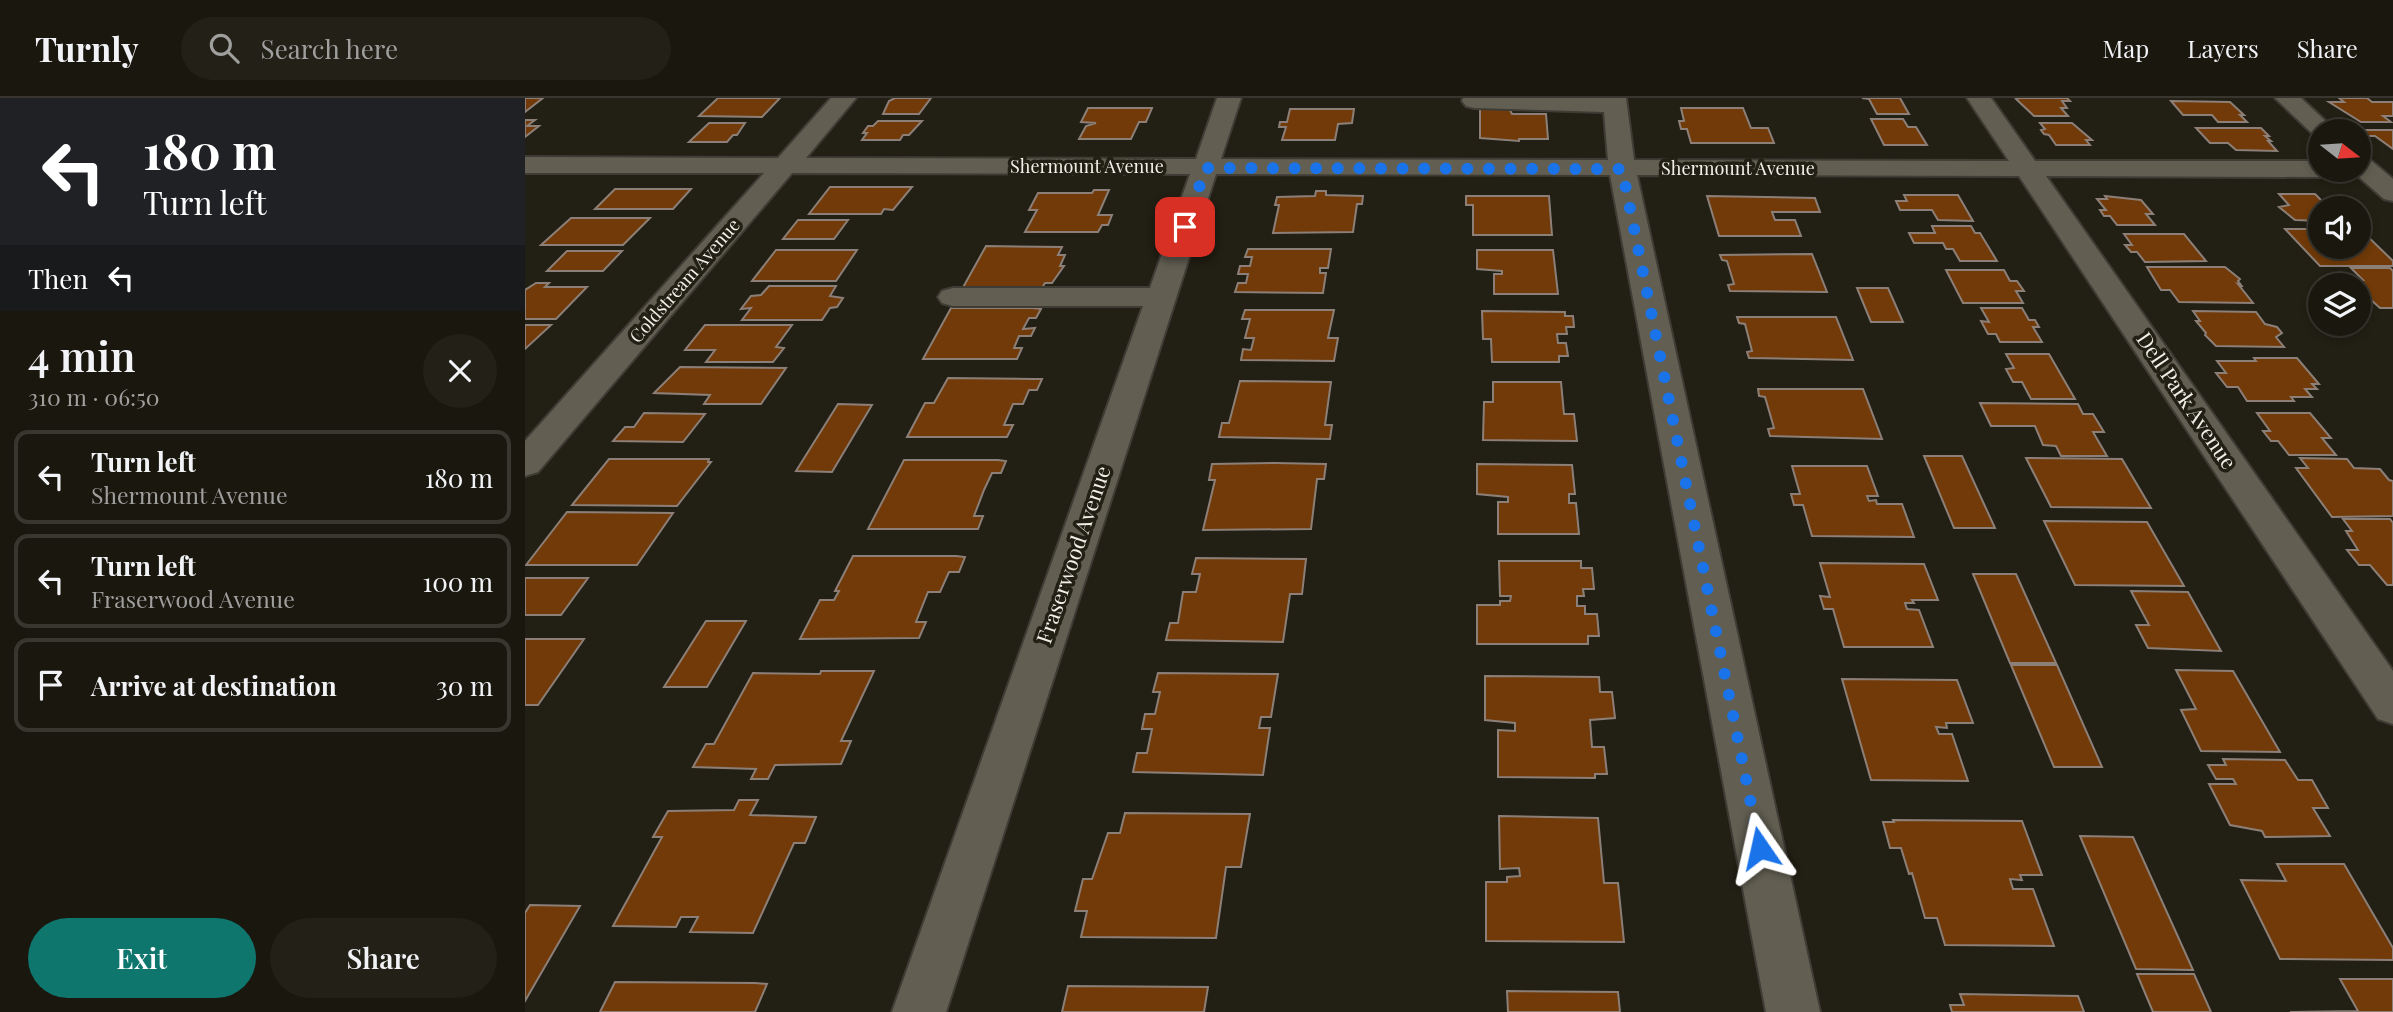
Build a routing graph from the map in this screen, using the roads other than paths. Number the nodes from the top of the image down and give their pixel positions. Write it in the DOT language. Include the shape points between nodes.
graph roads {
  1 [pos="844,98"];
  2 [pos="1229,98"];
  3 [pos="1475,98"];
  4 [pos="1979,98"];
  5 [pos="2287,98"];
  6 [pos="1614,101"];
  7 [pos="2311,119"];
  8 [pos="525,165"];
  9 [pos="785,166"];
  10 [pos="1206,168"];
  11 [pos="1622,169"];
  12 [pos="2029,169"];
  13 [pos="2308,169"];
  14 [pos="2371,169"];
  15 [pos="2393,193"];
  16 [pos="953,297"];
  17 [pos="1162,297"];
  18 [pos="525,464"];
  19 [pos="2393,706"];
  20 [pos="919,1012"];
  21 [pos="1793,1012"];
  1 -- 9 [label="street, Coldstream Avenue"];
  2 -- 10 [label="street, Fraserwood Avenue"];
  3 -- 6 [label="street"];
  4 -- 12 [label="street, Dell Park Avenue"];
  5 -- 7 [label="street"];
  6 -- 11 [label="street"];
  8 -- 9 [label="street, Shermount Avenue"];
  9 -- 10 [label="street, Shermount Avenue"];
  9 -- 18 [label="street, Coldstream Avenue"];
  10 -- 11 [label="street, Shermount Avenue"];
  10 -- 17 [label="street, Fraserwood Avenue"];
  11 -- 12 [label="street, Shermount Avenue"];
  11 -- 21 [label="street"];
  12 -- 13 [label="street, Shermount Avenue"];
  12 -- 19 [label="street, Dell Park Avenue"];
  14 -- 15 [label="street"];
  16 -- 17 [label="street"];
  17 -- 20 [label="street, Fraserwood Avenue"];
}
